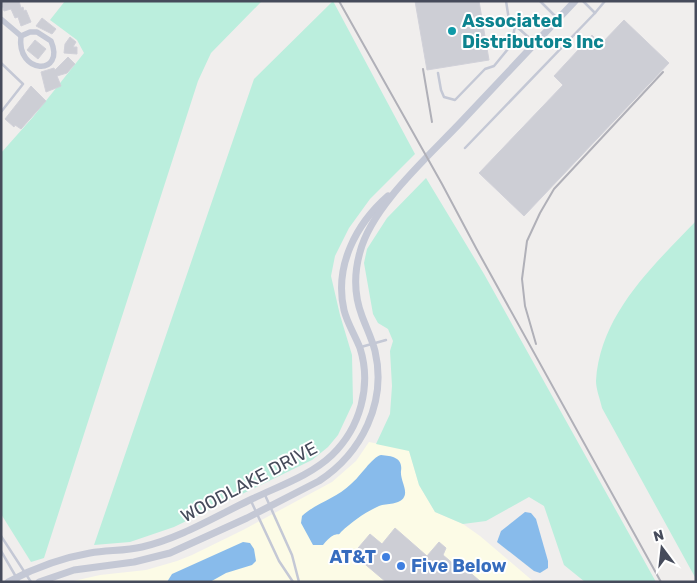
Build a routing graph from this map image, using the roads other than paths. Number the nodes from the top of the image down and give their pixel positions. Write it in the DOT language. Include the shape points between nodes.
graph roads {
  1 [pos="506,1"];
  2 [pos="540,1"];
  3 [pos="575,1"];
  4 [pos="583,1"];
  5 [pos="605,1"];
  6 [pos="594,13"];
  7 [pos="1,19"];
  8 [pos="558,19"];
  9 [pos="515,25"];
  10 [pos="21,36"];
  11 [pos="535,44"];
  12 [pos="1,63"];
  13 [pos="438,73"];
  14 [pos="1,112"];
  15 [pos="465,148"];
  16 [pos="398,188"];
  17 [pos="386,340"];
  18 [pos="373,344"];
  19 [pos="359,347"];
  20 [pos="264,493"];
  21 [pos="250,500"];
  22 [pos="270,506"];
  23 [pos="256,513"];
  24 [pos="1,536"];
  25 [pos="1,550"];
  26 [pos="26,573"];
  27 [pos="18,580"];
  28 [pos="8,582"];
  29 [pos="31,582"];
  30 [pos="39,582"];
  31 [pos="293,582"];
  32 [pos="300,582"];
  1 -- 9 [label="lane" via="509,20"];
  2 -- 8 [label="lane"];
  3 -- 8 [label="street, WOODLAKE DRIVE"];
  4 -- 6 [label="lane"];
  5 -- 6 [label="lane"];
  6 -- 15 [label="lane"];
  7 -- 10 [label="street"];
  8 -- 11 [label="street, WOODLAKE DRIVE"];
  9 -- 11 [label="lane"];
  9 -- 13 [label="lane" via="512,44 494,66 485,69 455,100 444,97"];
  10 -- 10 [label="street" via="23,56 32,64 39,67 52,62 54,51 51,41 37,32"];
  11 -- 16 [label="street, WOODLAKE DRIVE"];
  12 -- 14 [label="lane" via="23,84"];
  16 -- 18 [label="street, WOODLAKE DRIVE" via="369,229 358,263 358,300"];
  16 -- 19 [label="street, WOODLAKE DRIVE" via="361,226 345,262 342,284 344,310"];
  17 -- 18 [label="lane"];
  18 -- 19 [label="lane"];
  18 -- 22 [label="street, WOODLAKE DRIVE" via="377,394 369,423 357,445 326,477"];
  19 -- 20 [label="street, WOODLAKE DRIVE" via="365,370 364,394 357,418 345,440 314,468"];
  20 -- 21 [label="street, WOODLAKE DRIVE"];
  20 -- 22 [label="lane"];
  21 -- 23 [label="lane"];
  21 -- 26 [label="street, WOODLAKE DRIVE" via="164,541 73,556"];
  22 -- 23 [label="street, WOODLAKE DRIVE"];
  22 -- 32 [label="lane"];
  23 -- 30 [label="street, WOODLAKE DRIVE" via="158,557 74,570"];
  23 -- 31 [label="lane"];
  24 -- 26 [label="lane"];
  25 -- 27 [label="lane"];
  26 -- 27 [label="street, WOODLAKE DRIVE"];
  26 -- 29 [label="lane"];
  27 -- 28 [label="street, WOODLAKE DRIVE"];
}
